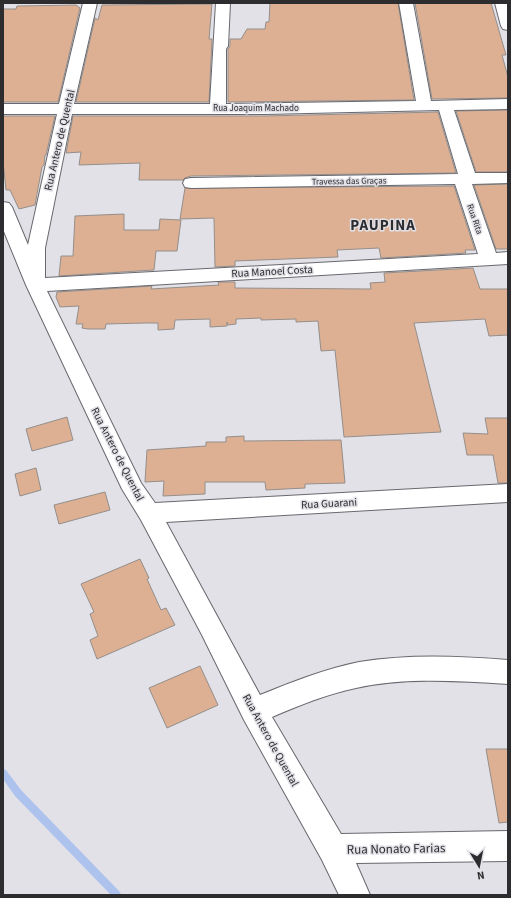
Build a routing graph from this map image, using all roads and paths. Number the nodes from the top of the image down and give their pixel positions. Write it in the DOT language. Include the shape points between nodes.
graph roads {
  1 [pos="90,3"];
  2 [pos="223,3"];
  3 [pos="406,3"];
  4 [pos="502,3"];
  5 [pos="508,26"];
  6 [pos="508,104"];
  7 [pos="424,106"];
  8 [pos="445,106"];
  9 [pos="66,108"];
  10 [pos="218,108"];
  11 [pos="3,109"];
  12 [pos="508,178"];
  13 [pos="465,179"];
  14 [pos="191,183"];
  15 [pos="3,207"];
  16 [pos="489,258"];
  17 [pos="508,258"];
  18 [pos="35,285"];
  19 [pos="508,493"];
  20 [pos="149,513"];
  21 [pos="508,672"];
  22 [pos="254,710"];
  23 [pos="508,846"];
  24 [pos="333,849"];
  25 [pos="355,895"];
  1 -- 9 [label="street, Rua Antero de Quental"];
  2 -- 10 [label="street"];
  3 -- 7 [label="street"];
  4 -- 5 [label="street"];
  6 -- 8 [label="street, Rua Joaquim Machado"];
  7 -- 8 [label="street, Rua Joaquim Machado"];
  7 -- 10 [label="street, Rua Joaquim Machado"];
  8 -- 13 [label="street, Rua Rita"];
  9 -- 10 [label="street, Rua Joaquim Machado"];
  9 -- 11 [label="street, Rua Joaquim Machado"];
  9 -- 18 [label="street, Rua Antero de Quental" via="50,172 36,248"];
  12 -- 13 [label="street, Travessa das Graças"];
  13 -- 14 [label="street, Travessa das Graças"];
  13 -- 16 [label="street, Rua Rita"];
  15 -- 18 [label="street"];
  16 -- 17 [label="street, Rua Manoel Costa"];
  16 -- 18 [label="street, Rua Manoel Costa"];
  18 -- 20 [label="street, Rua Antero de Quental" via="133,489"];
  19 -- 20 [label="street, Rua Guarani"];
  20 -- 22 [label="street, Rua Antero de Quental"];
  21 -- 22 [label="street" via="460,668 376,672 324,684"];
  22 -- 24 [label="street, Rua Antero de Quental"];
  23 -- 24 [label="street, Rua Nonato Farias"];
  24 -- 25 [label="street, Rua Antero de Quental"];
}
